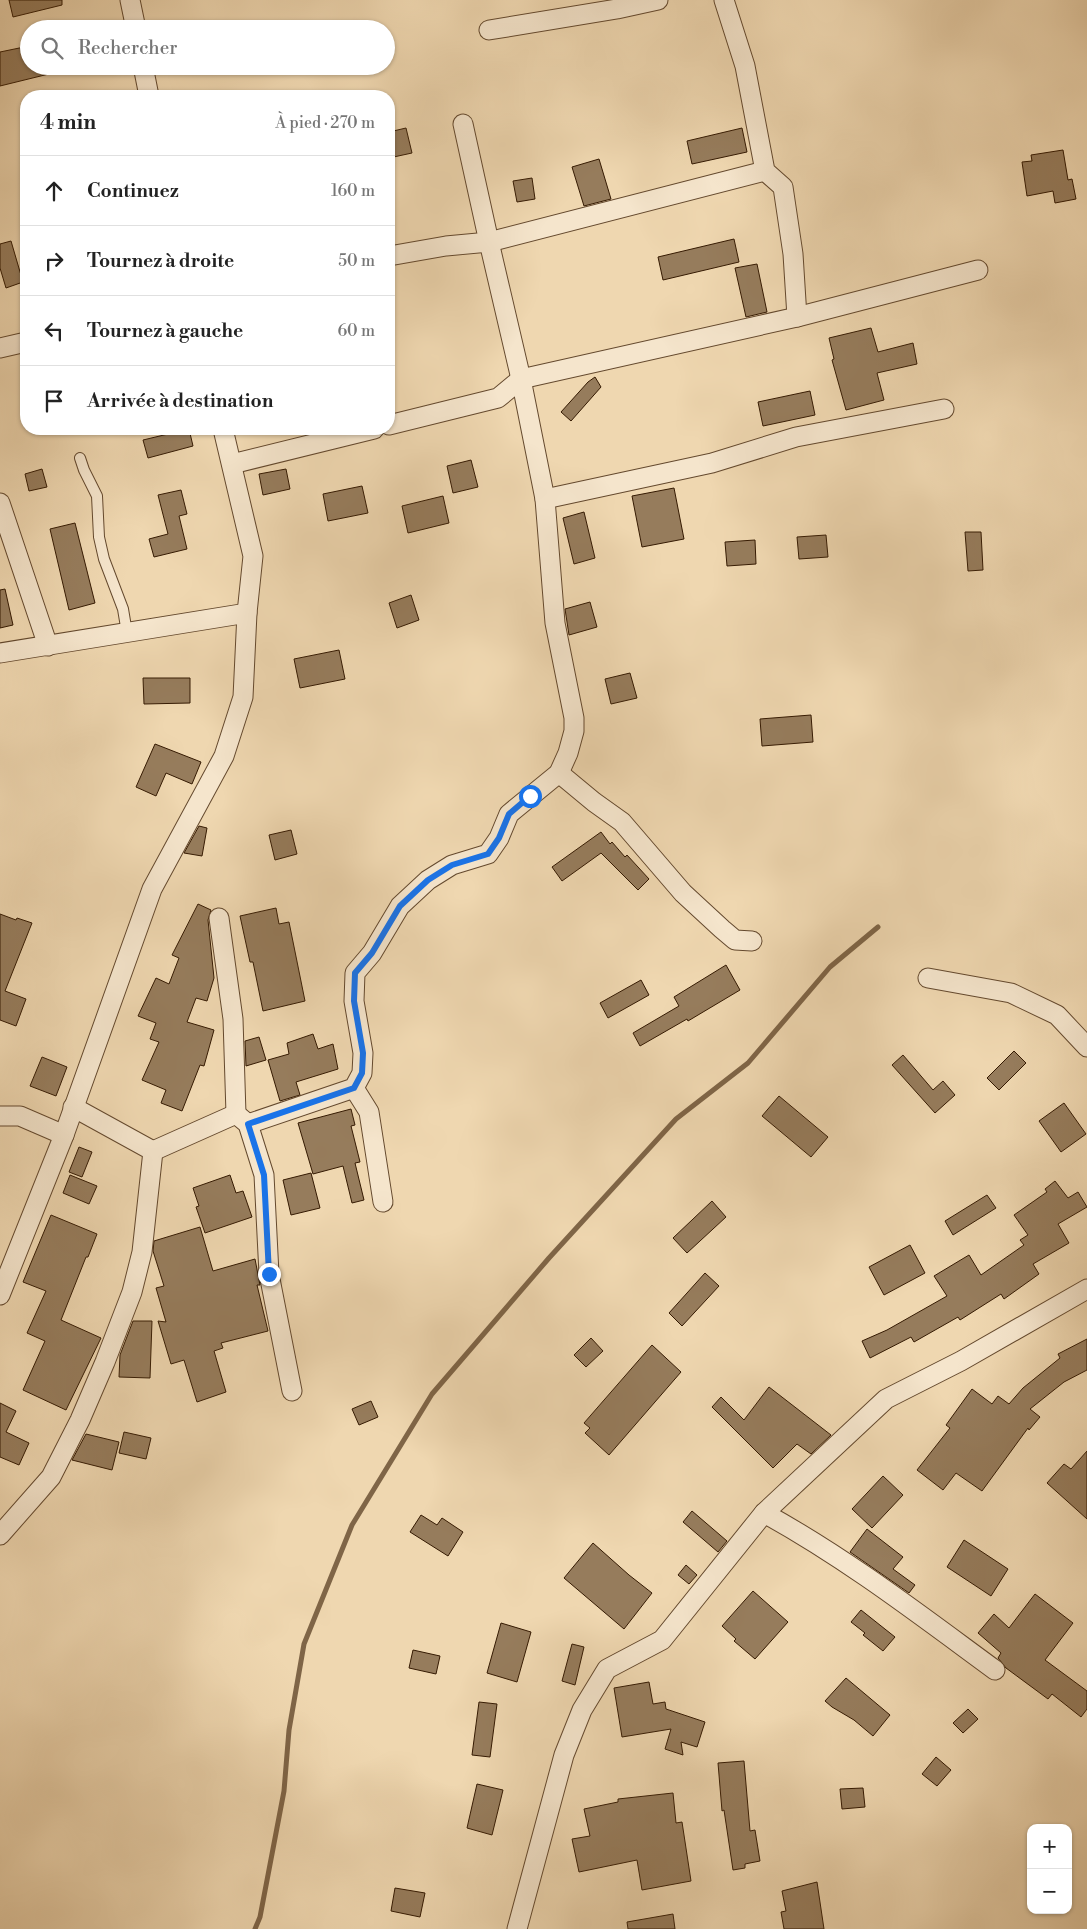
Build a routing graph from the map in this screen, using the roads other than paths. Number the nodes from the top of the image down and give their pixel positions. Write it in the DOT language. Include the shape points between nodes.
graph roads {
  1 [pos="130,0"];
  2 [pos="658,0"];
  3 [pos="724,0"];
  4 [pos="134,20"];
  5 [pos="489,30"];
  6 [pos="145,75"];
  7 [pos="148,90"];
  8 [pos="463,124"];
  9 [pos="765,171"];
  10 [pos="488,242"];
  11 [pos="395,255"];
  12 [pos="978,270"];
  13 [pos="797,317"];
  14 [pos="20,343"];
  15 [pos="0,348"];
  16 [pos="521,379"];
  17 [pos="944,409"];
  18 [pos="395,424"];
  19 [pos="225,435"];
  20 [pos="350,435"];
  21 [pos="80,458"];
  22 [pos="232,464"];
  23 [pos="545,500"];
  24 [pos="0,503"];
  25 [pos="247,613"];
  26 [pos="127,633"];
  27 [pos="48,646"];
  28 [pos="0,654"];
  29 [pos="559,773"];
  30 [pos="219,918"];
  31 [pos="752,941"];
  32 [pos="928,978"];
  33 [pos="1087,1047"];
  34 [pos="354,1088"];
  35 [pos="73,1107"];
  36 [pos="0,1116"];
  37 [pos="242,1119"];
  38 [pos="64,1135"];
  39 [pos="153,1151"];
  40 [pos="383,1202"];
  41 [pos="5,1269"];
  42 [pos="1087,1289"];
  43 [pos="0,1295"];
  44 [pos="292,1391"];
  45 [pos="764,1513"];
  46 [pos="0,1535"];
  47 [pos="995,1670"];
  48 [pos="517,1929"];
  1 -- 4 [label="street"];
  2 -- 5 [label="street"];
  3 -- 9 [label="street" via="745,66"];
  6 -- 7 [label="street"];
  8 -- 10 [label="street"];
  9 -- 10 [label="street"];
  9 -- 13 [label="street" via="783,186 793,254"];
  10 -- 11 [label="street"];
  10 -- 16 [label="street"];
  12 -- 13 [label="street"];
  13 -- 16 [label="street"];
  14 -- 15 [label="street"];
  16 -- 18 [label="street" via="498,398"];
  16 -- 23 [label="street"];
  17 -- 23 [label="street" via="796,437 712,463"];
  19 -- 22 [label="street"];
  20 -- 22 [label="street"];
  21 -- 26 [label="lane" via="97,496 98,537 123,609"];
  22 -- 25 [label="street" via="253,556"];
  23 -- 29 [label="street" via="554,623 574,718 574,731"];
  24 -- 27 [label="street"];
  25 -- 26 [label="street"];
  25 -- 35 [label="street" via="243,697 224,756 152,889"];
  26 -- 27 [label="street"];
  27 -- 28 [label="street"];
  29 -- 31 [label="street" via="622,822 683,893 722,929 735,940"];
  29 -- 34 [label="street" via="509,814 488,854 452,865 428,880 400,906 372,953 355,973 354,1001 363,1053 362,1073"];
  30 -- 37 [label="street"];
  32 -- 33 [label="street" via="1011,993 1058,1016"];
  34 -- 37 [label="street"];
  34 -- 40 [label="street" via="369,1112"];
  35 -- 38 [label="street"];
  35 -- 39 [label="street"];
  36 -- 38 [label="street" via="20,1116"];
  37 -- 39 [label="street"];
  37 -- 44 [label="street" via="264,1175 269,1274"];
  38 -- 41 [label="street"];
  39 -- 46 [label="street" via="142,1252 132,1292 105,1362 51,1477"];
  41 -- 43 [label="street"];
  42 -- 45 [label="street" via="886,1399"];
  45 -- 47 [label="street" via="809,1538"];
  45 -- 48 [label="street" via="662,1640 608,1669 582,1710 564,1755"];
}
